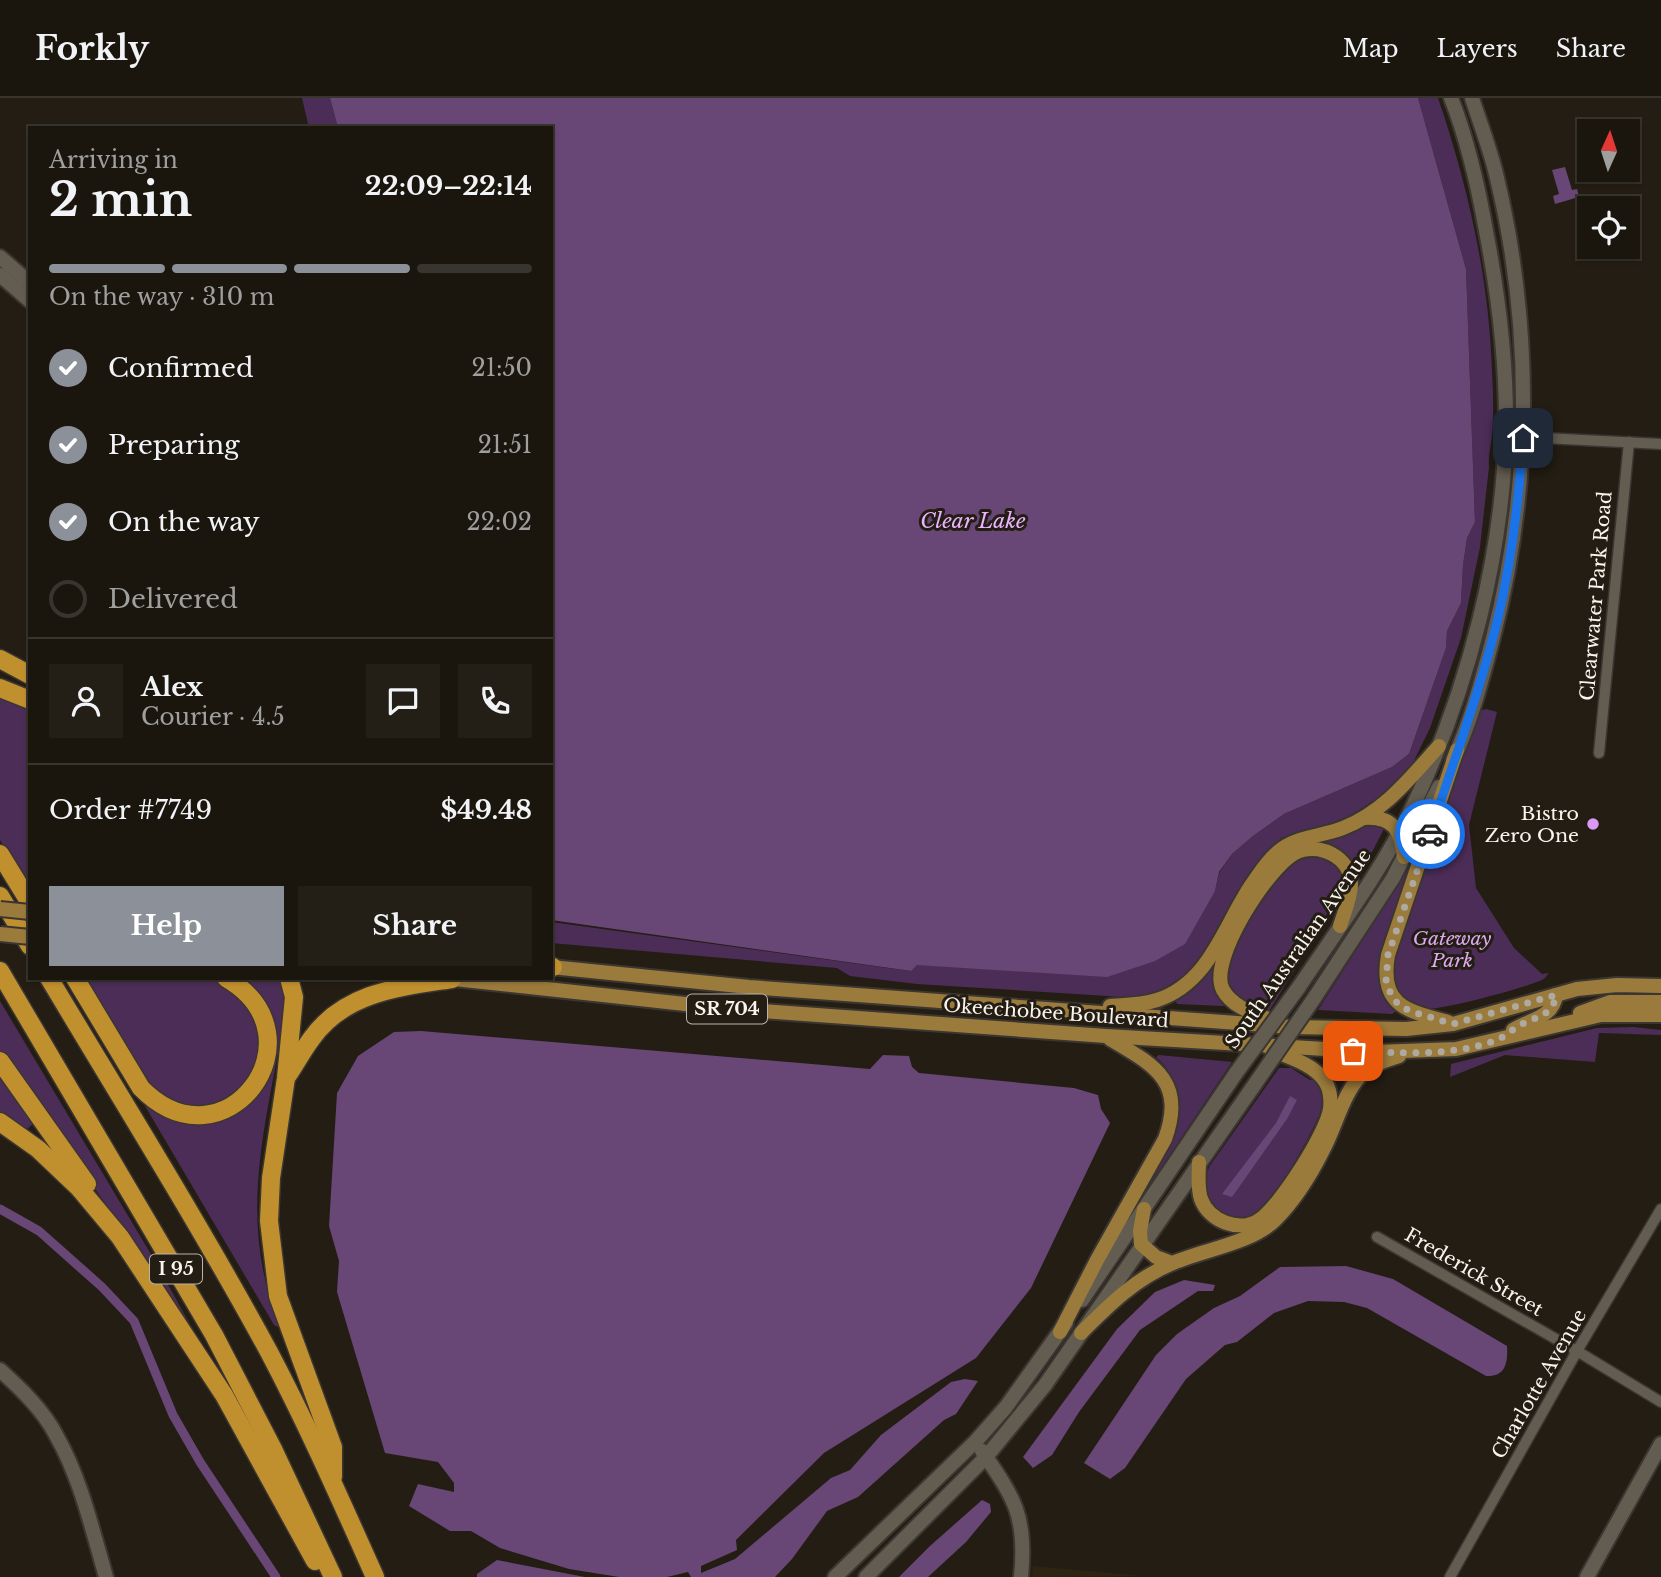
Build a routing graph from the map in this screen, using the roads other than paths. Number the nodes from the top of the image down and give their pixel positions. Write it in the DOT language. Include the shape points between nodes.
graph roads {
  1 [pos="1451,98"];
  2 [pos="1472,98"];
  3 [pos="0,257"];
  4 [pos="0,275"];
  5 [pos="28,281"];
  6 [pos="28,299"];
  7 [pos="1506,436"];
  8 [pos="1523,438"];
  9 [pos="1629,442"];
  10 [pos="1661,444"];
  11 [pos="0,659"];
  12 [pos="28,674"];
  13 [pos="0,688"];
  14 [pos="28,699"];
  15 [pos="1439,746"];
  16 [pos="1457,750"];
  17 [pos="1599,753"];
  18 [pos="1364,818"];
  19 [pos="1399,833"];
  20 [pos="0,854"];
  21 [pos="1404,856"];
  22 [pos="0,896"];
  23 [pos="28,900"];
  24 [pos="0,909"];
  25 [pos="28,912"];
  26 [pos="1340,926"];
  27 [pos="0,934"];
  28 [pos="28,937"];
  29 [pos="28,943"];
  30 [pos="553,966"];
  31 [pos="0,971"];
  32 [pos="50,980"];
  33 [pos="76,980"];
  34 [pos="228,980"];
  35 [pos="290,980"];
  36 [pos="445,980"];
  37 [pos="461,980"];
  38 [pos="1661,986"];
  39 [pos="1556,995"];
  40 [pos="1661,1002"];
  41 [pos="1059,1010"];
  42 [pos="1661,1015"];
  43 [pos="1560,1023"];
  44 [pos="1453,1024"];
  45 [pos="1291,1027"];
  46 [pos="1106,1037"];
  47 [pos="1500,1038"];
  48 [pos="1260,1046"];
  49 [pos="1410,1052"];
  50 [pos="0,1061"];
  51 [pos="286,1078"];
  52 [pos="0,1122"];
  53 [pos="1199,1162"];
  54 [pos="1144,1209"];
  55 [pos="1661,1209"];
  56 [pos="120,1237"];
  57 [pos="1377,1237"];
  58 [pos="1141,1244"];
  59 [pos="1172,1263"];
  60 [pos="1060,1332"];
  61 [pos="1081,1333"];
  62 [pos="1577,1351"];
  63 [pos="0,1370"];
  64 [pos="1661,1402"];
  65 [pos="976,1441"];
  66 [pos="1661,1444"];
  67 [pos="986,1457"];
  68 [pos="334,1484"];
  69 [pos="106,1577"];
  70 [pos="325,1577"];
  71 [pos="333,1577"];
  72 [pos="375,1577"];
  73 [pos="835,1577"];
  74 [pos="866,1577"];
  75 [pos="1021,1577"];
  76 [pos="1450,1577"];
  77 [pos="1587,1577"];
  1 -- 7 [label="main road, South Australian Avenue" via="1474,170 1495,279"];
  2 -- 8 [label="main road, South Australian Avenue" via="1495,170 1512,263 1521,338"];
  3 -- 5 [label="main road"];
  4 -- 6 [label="main road"];
  7 -- 8 [label="street"];
  7 -- 15 [label="main road, South Australian Avenue" via="1483,599"];
  8 -- 9 [label="street"];
  8 -- 16 [label="main road, South Australian Avenue" via="1507,575 1487,659"];
  9 -- 10 [label="street"];
  9 -- 17 [label="street, Clearwater Park Road"];
  11 -- 12 [label="highway"];
  13 -- 14 [label="highway"];
  15 -- 18 [label="main road" via="1399,790"];
  15 -- 19 [label="main road, South Australian Avenue"];
  16 -- 21 [label="main road, South Australian Avenue"];
  16 -- 44 [label="main road" via="1385,970 1389,991 1402,1007"];
  18 -- 19 [label="main road" via="1385,820"];
  18 -- 41 [label="main road" via="1294,841 1277,853 1242,899 1212,955 1180,989 1156,1001"];
  19 -- 21 [label="main road"];
  19 -- 26 [label="main road, South Australian Avenue"];
  20 -- 23 [label="highway"];
  21 -- 53 [label="main road, South Australian Avenue, bridge" via="1315,997"];
  22 -- 29 [label="highway"];
  24 -- 25 [label="main road, bridge"];
  26 -- 45 [label="main road" via="1351,884 1347,870 1325,850 1301,850 1269,878 1233,935 1222,962 1222,989 1242,1008"];
  26 -- 54 [label="main road, South Australian Avenue, bridge"];
  27 -- 28 [label="main road, bridge"];
  30 -- 41 [label="main road, Okeechobee Boulevard / SR 704" via="739,986"];
  31 -- 71 [label="highway, I 95" via="214,1335"];
  32 -- 68 [label="highway, I 95" via="226,1275"];
  33 -- 34 [label="highway" via="141,1088 169,1109 199,1115 216,1113 245,1097 262,1073 267,1054 262,1016 250,998"];
  35 -- 51 [label="highway" via="294,997"];
  36 -- 51 [label="highway" via="357,1000 313,1037"];
  37 -- 46 [label="main road, Okeechobee Boulevard / SR 704" via="722,1008"];
  38 -- 39 [label="main road, Okeechobee Boulevard / SR 704" via="1607,985"];
  39 -- 44 [label="main road, Okeechobee Boulevard / SR 704"];
  39 -- 47 [label="main road" via="1547,1013"];
  40 -- 43 [label="main road" via="1610,1002"];
  41 -- 45 [label="main road, Okeechobee Boulevard / SR 704"];
  42 -- 43 [label="main road, Okeechobee Boulevard / SR 704" via="1611,1014"];
  43 -- 47 [label="main road, Okeechobee Boulevard / SR 704"];
  44 -- 45 [label="main road, Okeechobee Boulevard / SR 704" via="1406,1029"];
  46 -- 48 [label="main road, Okeechobee Boulevard / SR 704"];
  46 -- 60 [label="main road" via="1159,1072 1170,1096 1170,1124"];
  47 -- 49 [label="main road, Okeechobee Boulevard / SR 704" via="1455,1049"];
  48 -- 49 [label="main road, Okeechobee Boulevard / SR 704"];
  48 -- 53 [label="main road" via="1297,1060 1325,1081 1330,1094 1326,1123 1283,1195 1252,1224 1226,1223 1206,1208 1200,1192"];
  49 -- 59 [label="main road" via="1363,1073 1346,1097 1324,1150 1294,1197 1267,1227"];
  50 -- 56 [label="highway"];
  51 -- 68 [label="highway" via="271,1178 272,1250 278,1296 333,1447"];
  52 -- 56 [label="highway" via="38,1149 79,1188"];
  53 -- 58 [label="main road, South Australian Avenue"];
  54 -- 58 [label="main road"];
  54 -- 60 [label="main road, South Australian Avenue"];
  55 -- 62 [label="street, Charlotte Avenue"];
  56 -- 70 [label="highway" via="224,1395"];
  57 -- 62 [label="street, Frederick Street"];
  58 -- 59 [label="main road" via="1156,1258"];
  58 -- 61 [label="main road, South Australian Avenue"];
  59 -- 61 [label="main road" via="1124,1292"];
  60 -- 65 [label="main road, South Australian Avenue"];
  61 -- 67 [label="main road, South Australian Avenue"];
  62 -- 64 [label="street, Frederick Street"];
  62 -- 76 [label="street, Charlotte Avenue"];
  63 -- 69 [label="main road" via="55,1432 72,1468"];
  65 -- 67 [label="main road"];
  65 -- 73 [label="main road, South Australian Avenue"];
  66 -- 77 [label="main road"];
  67 -- 74 [label="main road, South Australian Avenue"];
  67 -- 75 [label="main road" via="1020,1516"];
  68 -- 72 [label="highway, I 95"];
}
